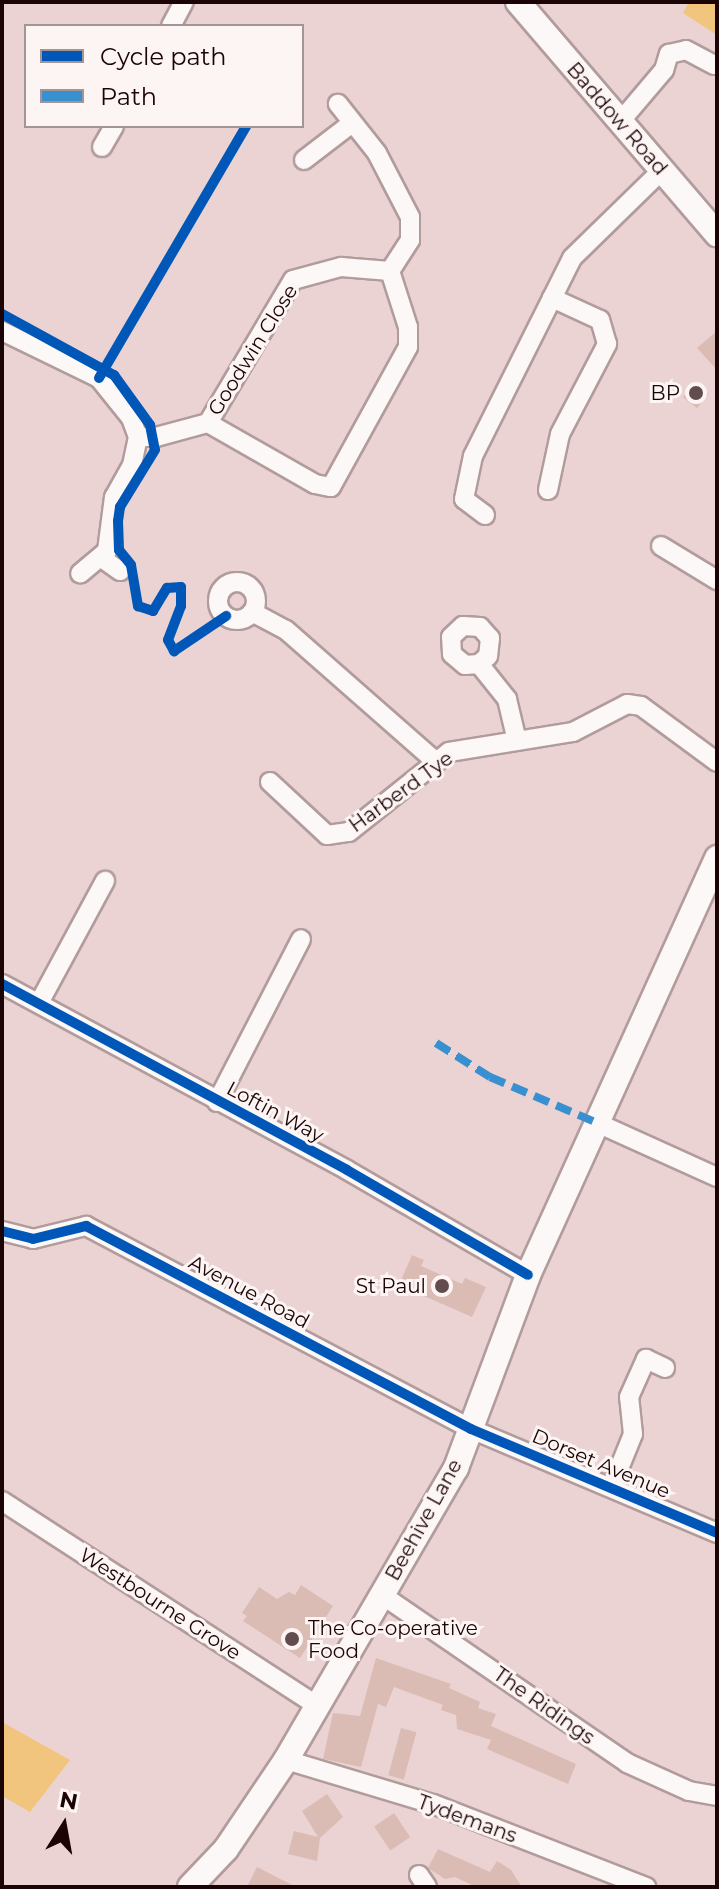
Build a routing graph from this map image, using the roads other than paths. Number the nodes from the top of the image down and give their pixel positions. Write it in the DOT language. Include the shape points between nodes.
graph roads {
  1 [pos="184,2"];
  2 [pos="518,2"];
  3 [pos="172,24"];
  4 [pos="714,65"];
  5 [pos="338,104"];
  6 [pos="352,123"];
  7 [pos="619,123"];
  8 [pos="113,128"];
  9 [pos="102,147"];
  10 [pos="304,160"];
  11 [pos="661,171"];
  12 [pos="717,234"];
  13 [pos="390,271"];
  14 [pos="552,298"];
  15 [pos="2,331"];
  16 [pos="208,423"];
  17 [pos="138,437"];
  18 [pos="548,490"];
  19 [pos="485,515"];
  20 [pos="661,546"];
  21 [pos="103,559"];
  22 [pos="120,571"];
  23 [pos="80,574"];
  24 [pos="717,580"];
  25 [pos="252,612"];
  26 [pos="479,664"];
  27 [pos="517,741"];
  28 [pos="436,762"];
  29 [pos="717,762"];
  30 [pos="270,782"];
  31 [pos="717,858"];
  32 [pos="105,881"];
  33 [pos="301,939"];
  34 [pos="2,984"];
  35 [pos="39,1003"];
  36 [pos="217,1102"];
  37 [pos="595,1122"];
  38 [pos="717,1177"];
  39 [pos="2,1231"];
  40 [pos="528,1275"];
  41 [pos="665,1368"];
  42 [pos="471,1429"];
  43 [pos="612,1486"];
  44 [pos="2,1501"];
  45 [pos="717,1533"];
  46 [pos="382,1595"];
  47 [pos="318,1706"];
  48 [pos="286,1760"];
  49 [pos="717,1796"];
  50 [pos="190,1887"];
  51 [pos="646,1887"];
  1 -- 3 [label="street"];
  2 -- 7 [label="main road, Baddow Road"];
  4 -- 7 [label="street" via="686,50 669,54 664,70"];
  5 -- 6 [label="street"];
  6 -- 10 [label="street"];
  6 -- 13 [label="street" via="377,153 410,217 410,240"];
  7 -- 11 [label="main road, Baddow Road"];
  8 -- 9 [label="street"];
  11 -- 12 [label="main road, Baddow Road"];
  11 -- 14 [label="street" via="572,258"];
  13 -- 16 [label="street, Goodwin Close" via="341,267 293,280"];
  13 -- 16 [label="street" via="408,327 408,347 331,487 315,484"];
  14 -- 18 [label="street" via="600,320 607,344 560,434"];
  14 -- 19 [label="street" via="473,456 464,499"];
  15 -- 17 [label="street" via="99,378 131,418"];
  16 -- 17 [label="street, Goodwin Close"];
  17 -- 21 [label="street" via="132,465 114,497"];
  20 -- 24 [label="street"];
  21 -- 22 [label="street"];
  21 -- 23 [label="street"];
  25 -- 28 [label="street" via="286,630"];
  26 -- 27 [label="street" via="507,699"];
  27 -- 28 [label="street, Harberd Tye" via="449,752"];
  27 -- 29 [label="street, Harberd Tye" via="573,732 627,704 641,706"];
  28 -- 30 [label="street, Harberd Tye" via="349,832 327,835"];
  31 -- 37 [label="main road, Beehive Lane"];
  32 -- 35 [label="street"];
  33 -- 36 [label="street"];
  34 -- 35 [label="street, Loftin Way"];
  35 -- 36 [label="street, Loftin Way"];
  36 -- 40 [label="street, Loftin Way"];
  37 -- 38 [label="street"];
  37 -- 40 [label="main road, Beehive Lane"];
  39 -- 42 [label="street, Avenue Road" via="33,1239 86,1226"];
  40 -- 42 [label="main road, Beehive Lane"];
  41 -- 43 [label="street" via="646,1359 629,1397 633,1434"];
  42 -- 43 [label="street, Dorset Avenue"];
  42 -- 46 [label="main road, Beehive Lane" via="456,1468"];
  43 -- 45 [label="street, Dorset Avenue"];
  44 -- 47 [label="street, Westbourne Grove"];
  46 -- 47 [label="main road, Beehive Lane"];
  46 -- 49 [label="street, The Ridings" via="627,1763 689,1791"];
  47 -- 48 [label="main road, Beehive Lane"];
  48 -- 50 [label="main road, Beehive Lane" via="226,1849"];
  48 -- 51 [label="street, Tydemans" via="433,1804"];
}
